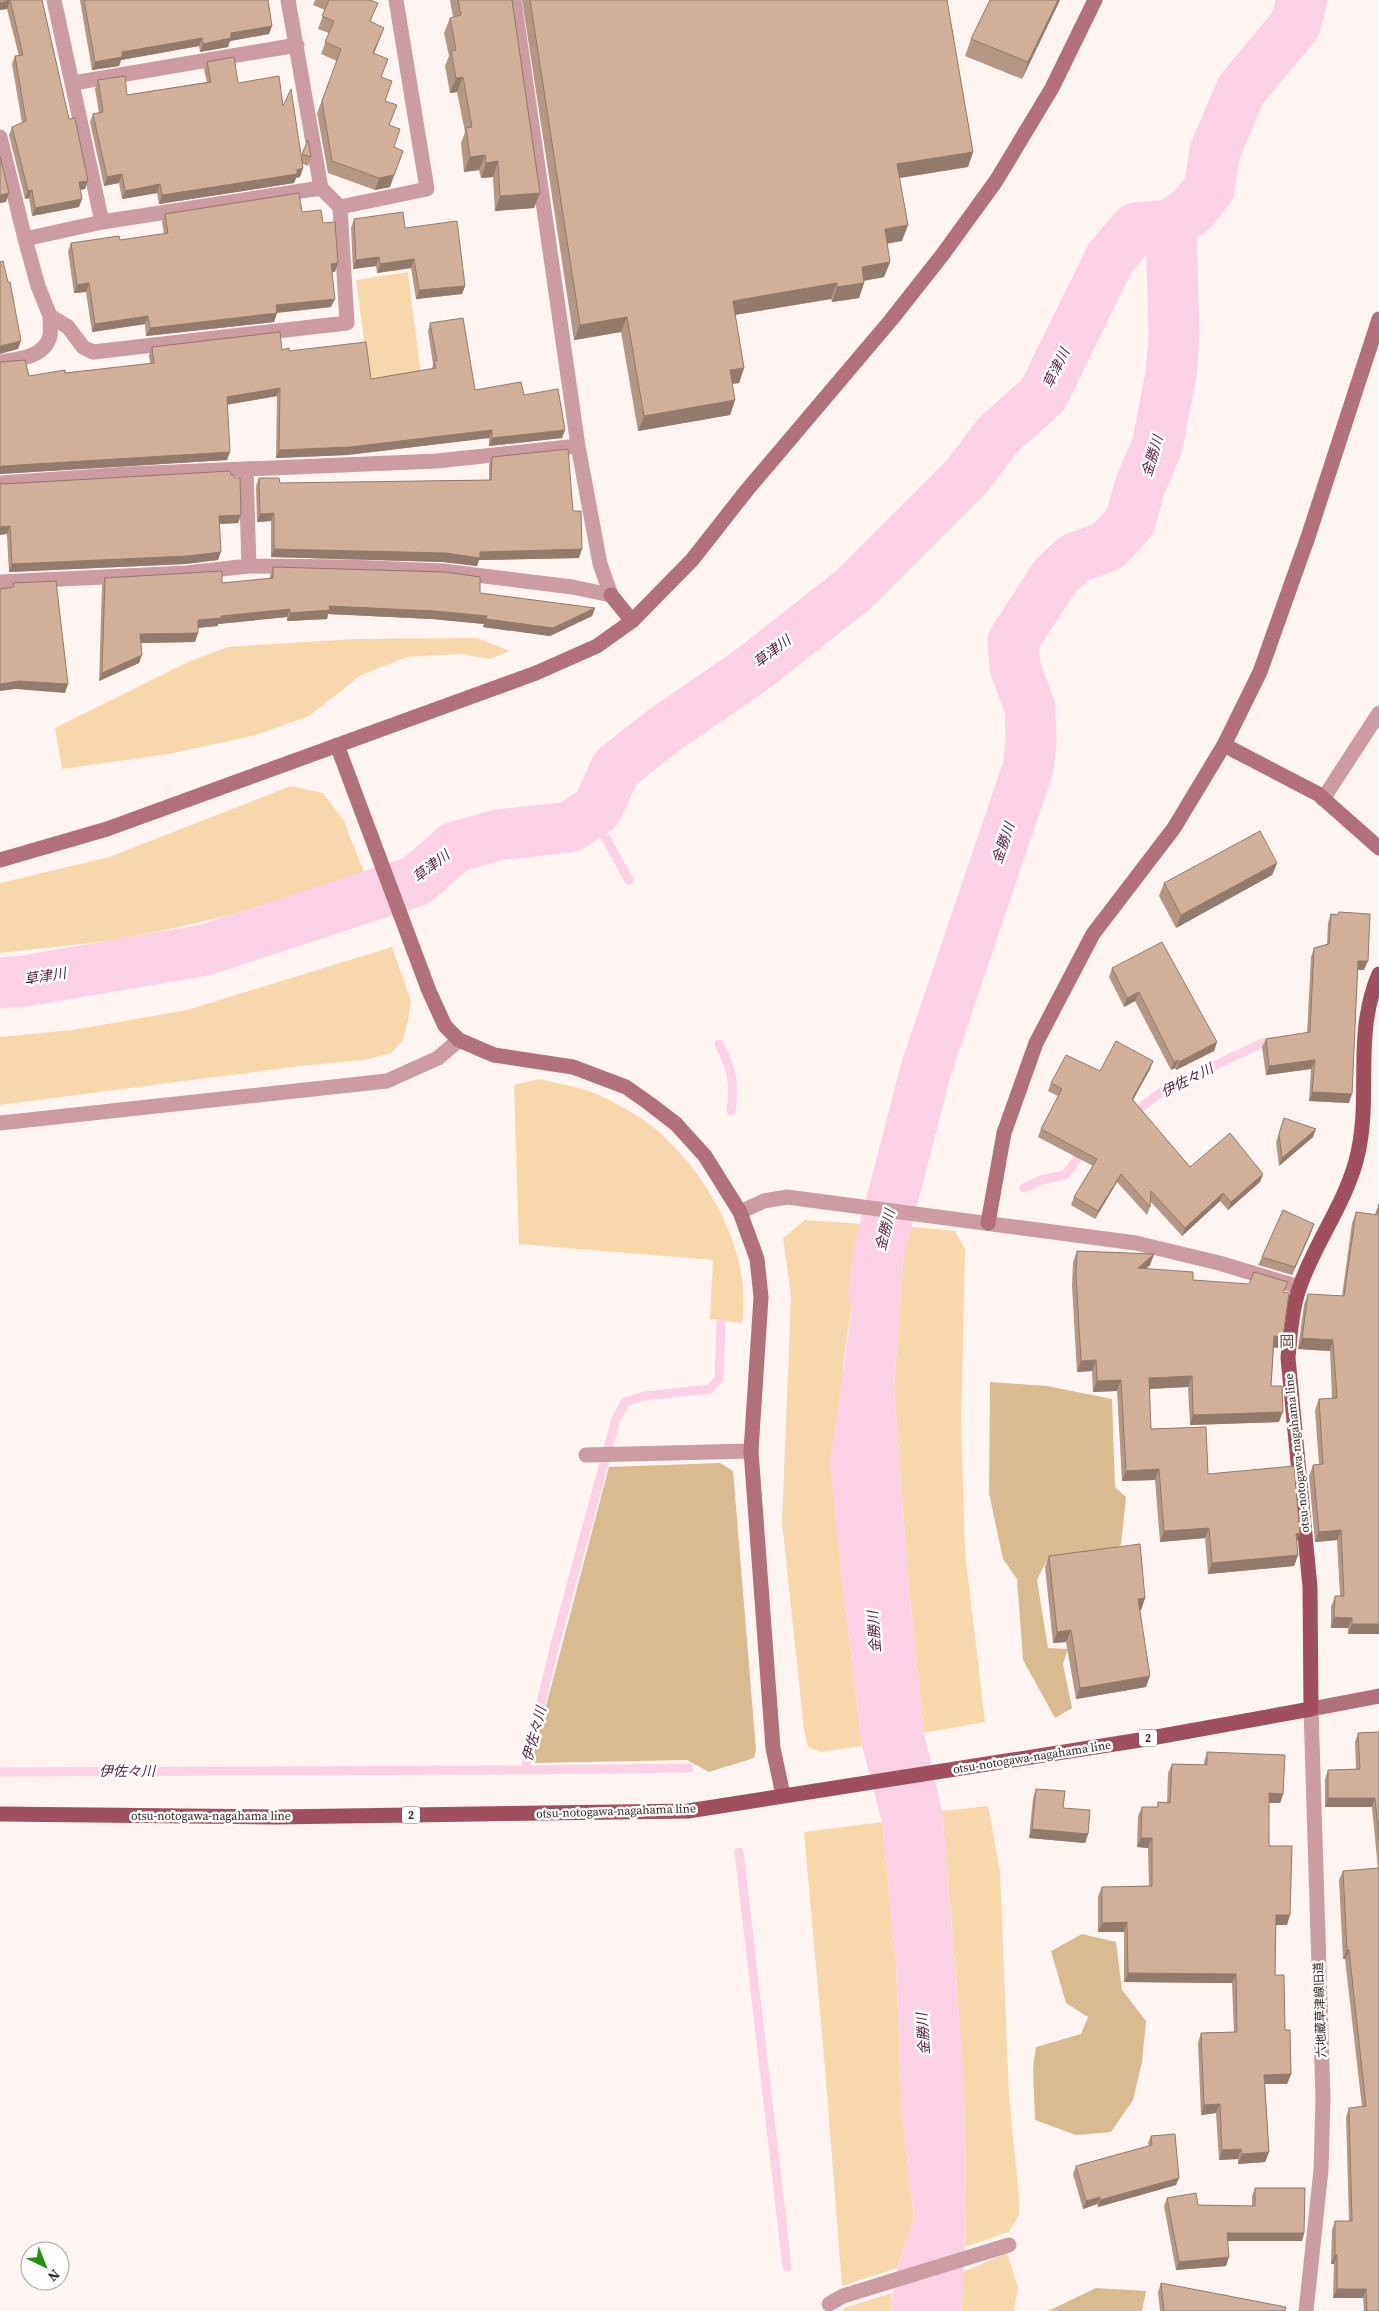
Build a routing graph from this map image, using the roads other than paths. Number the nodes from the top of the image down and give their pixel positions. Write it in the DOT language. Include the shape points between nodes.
graph roads {
  1 [pos="54,0"];
  2 [pos="288,0"];
  3 [pos="396,0"];
  4 [pos="514,0"];
  5 [pos="1095,0"];
  6 [pos="297,45"];
  7 [pos="74,83"];
  8 [pos="0,137"];
  9 [pos="321,188"];
  10 [pos="340,207"];
  11 [pos="102,222"];
  12 [pos="25,239"];
  13 [pos="50,316"];
  14 [pos="1379,319"];
  15 [pos="0,362"];
  16 [pos="578,446"];
  17 [pos="246,470"];
  18 [pos="0,483"];
  19 [pos="249,566"];
  20 [pos="0,582"];
  21 [pos="611,595"];
  22 [pos="632,621"];
  23 [pos="1379,713"];
  24 [pos="1224,745"];
  25 [pos="337,746"];
  26 [pos="1323,799"];
  27 [pos="1379,848"];
  28 [pos="0,860"];
  29 [pos="1379,974"];
  30 [pos="459,1040"];
  31 [pos="0,1123"];
  32 [pos="740,1212"];
  33 [pos="988,1223"];
  34 [pos="1299,1287"];
  35 [pos="751,1451"];
  36 [pos="586,1456"];
  37 [pos="1379,1696"];
  38 [pos="1311,1709"];
  39 [pos="783,1796"];
  40 [pos="0,1814"];
  41 [pos="1009,2245"];
  42 [pos="829,2304"];
  43 [pos="1306,2311"];
  1 -- 7 [label="street"];
  2 -- 6 [label="street"];
  3 -- 10 [label="street" via="427,189"];
  4 -- 16 [label="street"];
  5 -- 22 [label="street" via="1052,88 1006,164 944,254 692,560"];
  6 -- 7 [label="street"];
  6 -- 9 [label="street"];
  7 -- 11 [label="street"];
  8 -- 12 [label="street"];
  9 -- 10 [label="street"];
  9 -- 11 [label="street"];
  10 -- 13 [label="street" via="347,323 93,352 83,347 68,327"];
  11 -- 12 [label="street"];
  12 -- 13 [label="street"];
  13 -- 15 [label="street" via="50,336 44,346 28,357"];
  14 -- 24 [label="street" via="1260,672"];
  16 -- 17 [label="street" via="437,460"];
  16 -- 21 [label="street" via="600,564"];
  17 -- 18 [label="street"];
  17 -- 19 [label="street"];
  19 -- 20 [label="street" via="186,573"];
  19 -- 21 [label="street" via="443,571"];
  21 -- 22 [label="street"];
  22 -- 25 [label="street" via="598,646 536,673"];
  23 -- 26 [label="street"];
  24 -- 26 [label="street"];
  24 -- 33 [label="street" via="1174,828 1093,934 1036,1042 1004,1133"];
  25 -- 28 [label="street" via="107,829"];
  25 -- 30 [label="street" via="428,991 445,1026"];
  26 -- 27 [label="street"];
  29 -- 34 [label="main road, otsu-notogawa-nagahama line" via="1364,1025 1361,1137 1355,1163"];
  30 -- 31 [label="street" via="438,1058 388,1082"];
  30 -- 32 [label="street" via="494,1055 573,1067 626,1087 676,1124 705,1156"];
  32 -- 33 [label="street" via="764,1201 787,1197"];
  32 -- 35 [label="street" via="757,1259 761,1297"];
  33 -- 34 [label="street" via="1136,1244 1219,1263"];
  34 -- 38 [label="main road, otsu-notogawa-nagahama line" via="1288,1358 1310,1587"];
  35 -- 36 [label="street"];
  35 -- 39 [label="street" via="773,1748"];
  37 -- 38 [label="street"];
  38 -- 39 [label="main road, otsu-notogawa-nagahama line / 2" via="1140,1740"];
  38 -- 43 [label="street, 六地蔵草津線旧道" via="1323,2098 1321,2170"];
  39 -- 40 [label="main road, otsu-notogawa-nagahama line / 2" via="688,1811 276,1817"];
  41 -- 42 [label="street" via="843,2296"];
}
